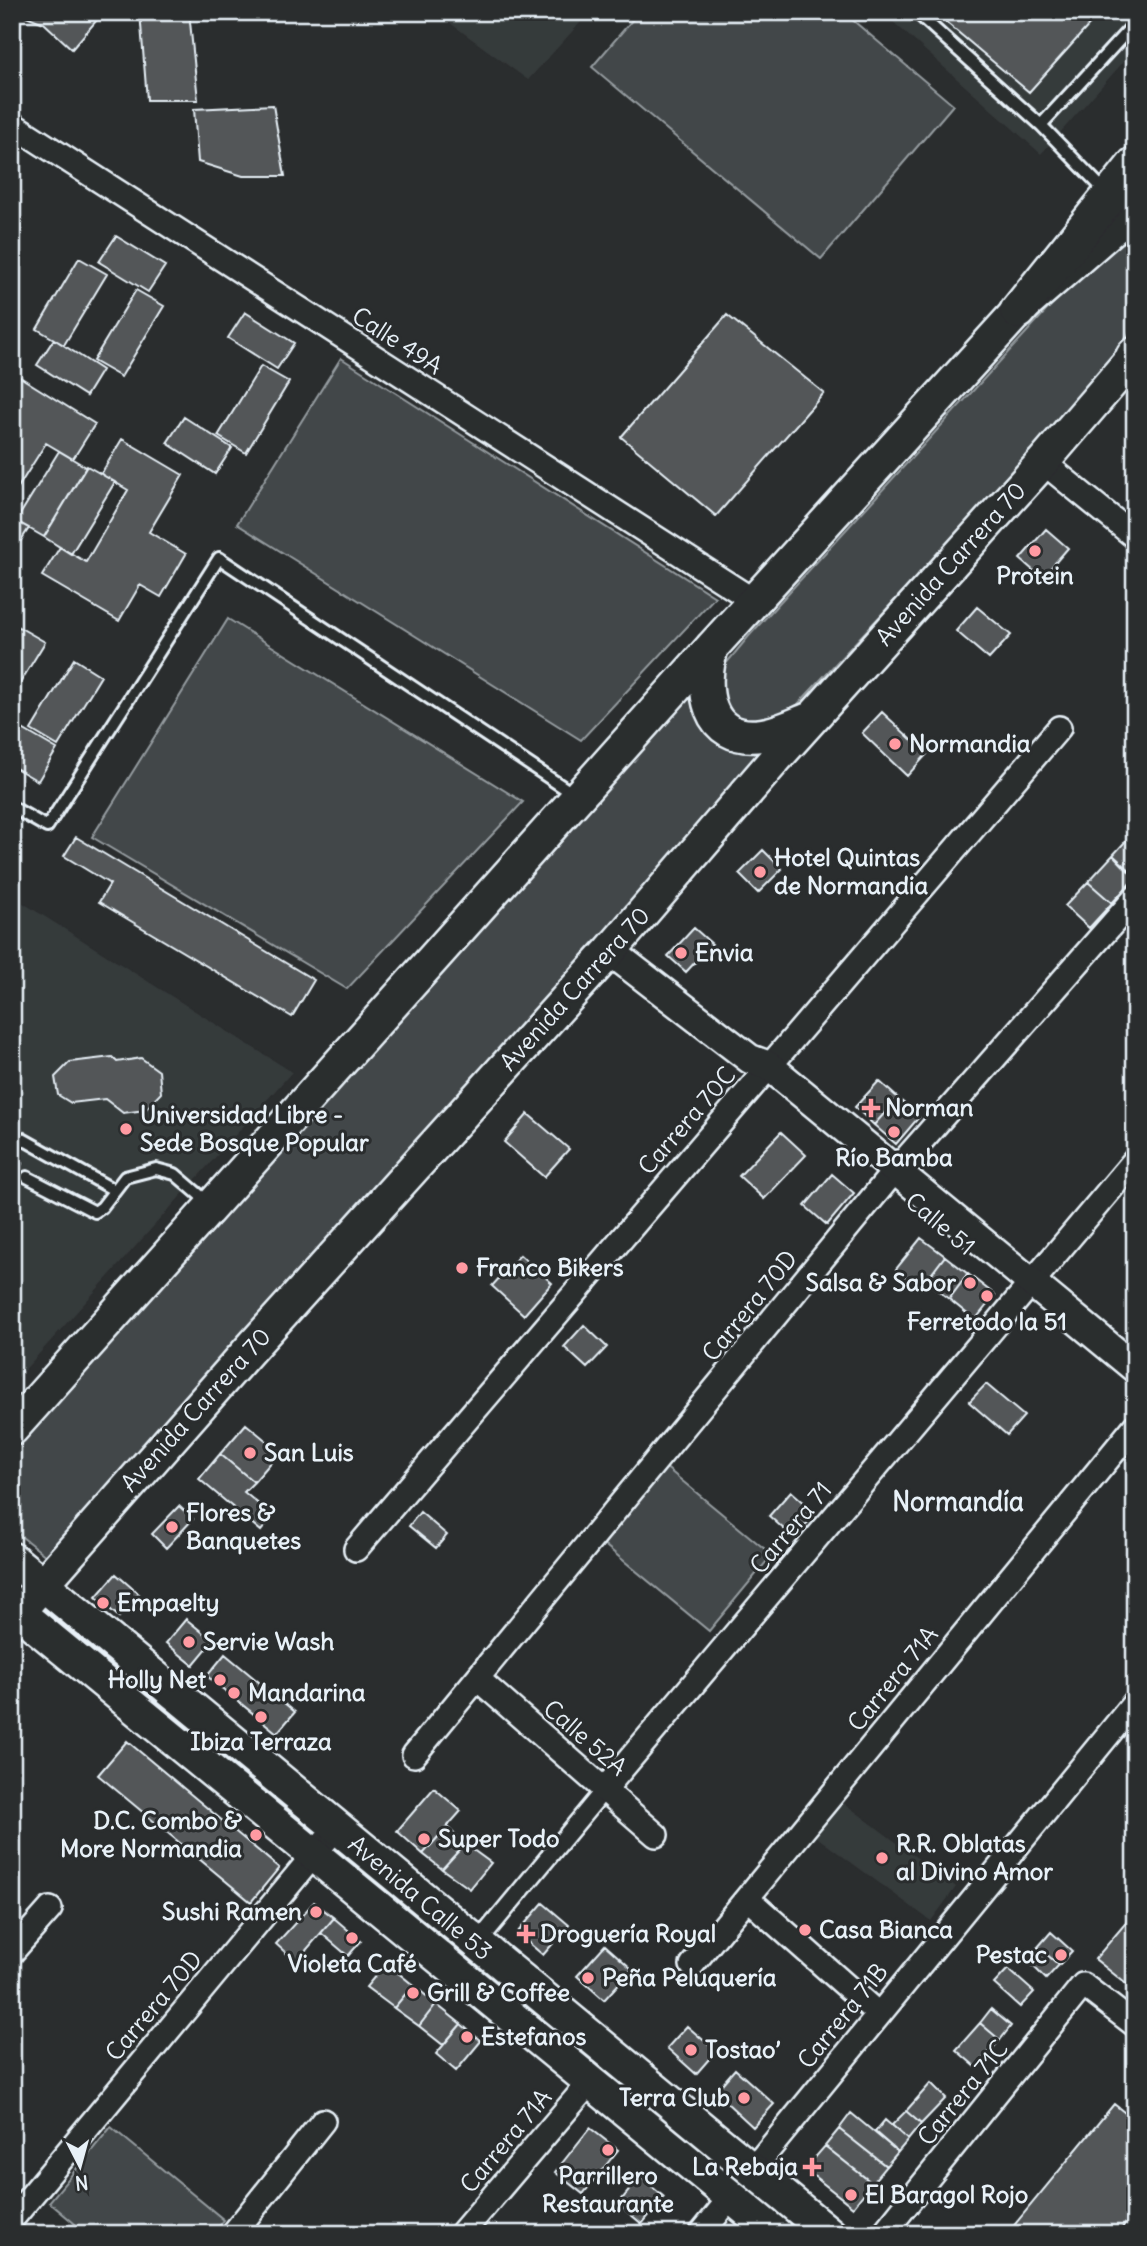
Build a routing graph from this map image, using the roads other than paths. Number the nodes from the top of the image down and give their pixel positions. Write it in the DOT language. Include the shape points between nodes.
graph roads {
  1 [pos="916,12"];
  2 [pos="1135,23"];
  3 [pos="12,124"];
  4 [pos="1041,125"];
  5 [pos="1135,165"];
  6 [pos="1122,202"];
  7 [pos="1018,311"];
  8 [pos="1135,355"];
  9 [pos="1044,462"];
  10 [pos="1135,537"];
  11 [pos="754,601"];
  12 [pos="713,646"];
  13 [pos="813,717"];
  14 [pos="1059,728"];
  15 [pos="578,797"];
  16 [pos="12,807"];
  17 [pos="1135,898"];
  18 [pos="610,951"];
  19 [pos="760,1067"];
  20 [pos="12,1133"];
  21 [pos="1135,1160"];
  22 [pos="891,1175"];
  23 [pos="27,1177"];
  24 [pos="114,1190"];
  25 [pos="212,1206"];
  26 [pos="1027,1288"];
  27 [pos="1135,1368"];
  28 [pos="1135,1385"];
  29 [pos="1135,1426"];
  30 [pos="12,1429"];
  31 [pos="356,1549"];
  32 [pos="12,1559"];
  33 [pos="42,1584"];
  34 [pos="14,1613"];
  35 [pos="479,1679"];
  36 [pos="1135,1702"];
  37 [pos="414,1755"];
  38 [pos="604,1790"];
  39 [pos="336,1828"];
  40 [pos="656,1835"];
  41 [pos="313,1855"];
  42 [pos="747,1898"];
  43 [pos="50,1909"];
  44 [pos="488,1930"];
  45 [pos="12,1952"];
  46 [pos="692,1965"];
  47 [pos="878,2014"];
  48 [pos="1135,2025"];
  49 [pos="590,2082"];
  50 [pos="323,2121"];
  51 [pos="752,2170"];
  52 [pos="731,2197"];
  53 [pos="12,2219"];
  54 [pos="233,2234"];
  55 [pos="461,2234"];
  56 [pos="701,2234"];
  57 [pos="776,2234"];
  58 [pos="830,2234"];
  59 [pos="883,2234"];
  1 -- 4 [label="lane"];
  2 -- 4 [label="lane"];
  3 -- 11 [label="street, Calle 49A"];
  4 -- 6 [label="lane"];
  5 -- 6 [label="main road"];
  6 -- 7 [label="main road"];
  7 -- 11 [label="main road"];
  8 -- 9 [label="main road, Avenida Carrera 70"];
  9 -- 10 [label="street"];
  9 -- 13 [label="main road, Avenida Carrera 70"];
  11 -- 12 [label="main road"];
  12 -- 13 [label="main road" via="706,666 706,699 724,726 761,735"];
  12 -- 15 [label="main road"];
  13 -- 18 [label="main road, Avenida Carrera 70"];
  14 -- 19 [label="street, Carrera 70C"];
  15 -- 16 [label="lane" via="219,558 47,827"];
  15 -- 25 [label="main road"];
  17 -- 22 [label="street, Carrera 70D"];
  18 -- 19 [label="street, Calle 51"];
  18 -- 33 [label="main road, Avenida Carrera 70"];
  19 -- 22 [label="street, Calle 51"];
  19 -- 31 [label="street, Carrera 70C"];
  20 -- 24 [label="lane"];
  21 -- 26 [label="street, Carrera 71"];
  22 -- 26 [label="street, Calle 51"];
  22 -- 35 [label="street, Carrera 70D"];
  23 -- 24 [label="lane" via="95,1212"];
  24 -- 25 [label="lane" via="129,1175 163,1168"];
  25 -- 30 [label="main road"];
  26 -- 27 [label="street, Calle 51"];
  26 -- 28 [label="street, Calle 51"];
  26 -- 38 [label="street, Carrera 71"];
  29 -- 42 [label="street, Carrera 71A"];
  32 -- 33 [label="main road, Avenida Calle 53"];
  33 -- 34 [label="main road, Avenida Carrera 70"];
  33 -- 39 [label="main road, Avenida Calle 53"];
  34 -- 41 [label="main road, Avenida Calle 53"];
  35 -- 37 [label="street, Carrera 70D"];
  35 -- 38 [label="street, Calle 52A"];
  36 -- 47 [label="street, Carrera 71B"];
  38 -- 40 [label="street, Calle 52A"];
  38 -- 44 [label="street, Carrera 71"];
  39 -- 41 [label="street, Carrera 70D"];
  39 -- 51 [label="main road, Avenida Calle 53"];
  41 -- 49 [label="main road, Avenida Calle 53"];
  41 -- 53 [label="street, Carrera 70D"];
  42 -- 46 [label="street, Carrera 71A"];
  42 -- 47 [label="street"];
  43 -- 45 [label="street"];
  47 -- 51 [label="street, Carrera 71B"];
  48 -- 59 [label="street, Carrera 71C" via="1083,1985"];
  49 -- 52 [label="main road, Avenida Calle 53"];
  49 -- 55 [label="street, Carrera 71A"];
  50 -- 54 [label="street"];
  51 -- 58 [label="main road, Avenida Calle 53"];
  52 -- 56 [label="street"];
  52 -- 57 [label="main road, Avenida Calle 53"];
}
